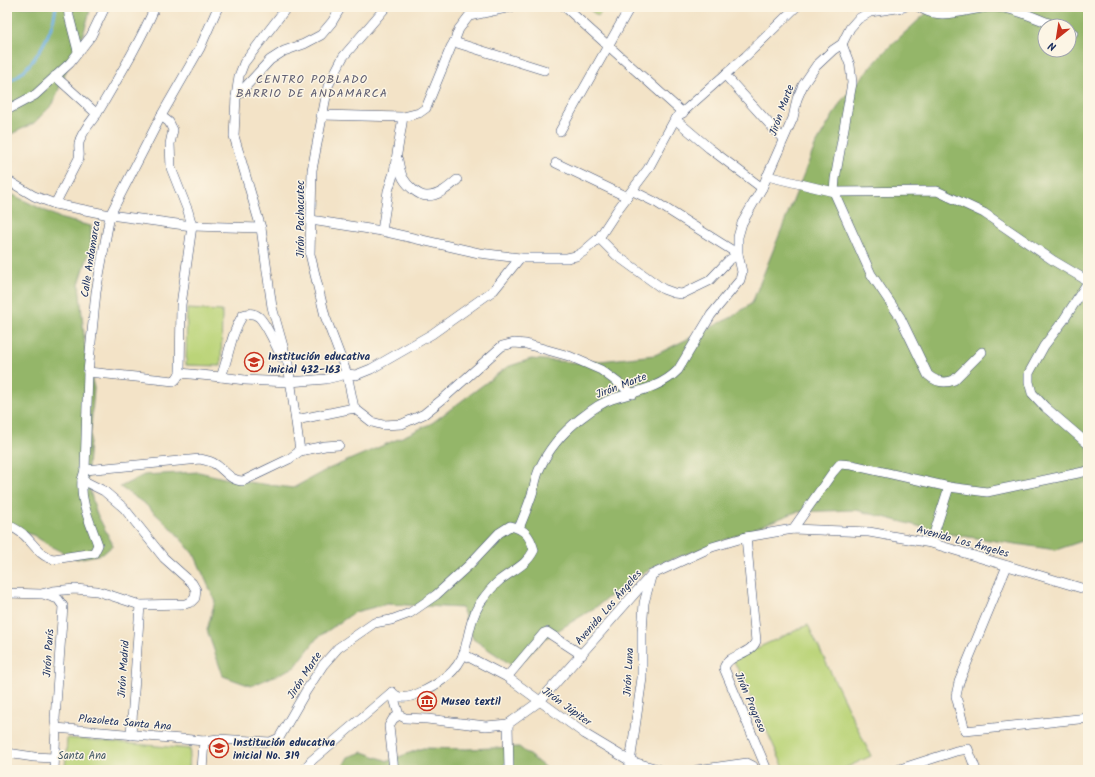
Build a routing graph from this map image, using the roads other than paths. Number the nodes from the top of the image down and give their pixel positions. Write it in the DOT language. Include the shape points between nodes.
graph roads {
  1 [pos="68,7"];
  2 [pos="105,7"];
  3 [pos="155,7"];
  4 [pos="218,7"];
  5 [pos="287,7"];
  6 [pos="341,7"];
  7 [pos="386,7"];
  8 [pos="511,7"];
  9 [pos="565,7"];
  10 [pos="630,7"];
  11 [pos="904,7"];
  12 [pos="919,7"];
  13 [pos="792,8"];
  14 [pos="1037,18"];
  15 [pos="454,42"];
  16 [pos="842,44"];
  17 [pos="609,45"];
  18 [pos="78,51"];
  19 [pos="544,70"];
  20 [pos="725,75"];
  21 [pos="55,76"];
  22 [pos="236,97"];
  23 [pos="7,110"];
  24 [pos="683,112"];
  25 [pos="97,114"];
  26 [pos="321,115"];
  27 [pos="161,116"];
  28 [pos="403,117"];
  29 [pos="675,119"];
  30 [pos="560,131"];
  31 [pos="783,140"];
  32 [pos="397,156"];
  33 [pos="556,162"];
  34 [pos="767,176"];
  35 [pos="7,180"];
  36 [pos="457,180"];
  37 [pos="762,188"];
  38 [pos="834,192"];
  39 [pos="630,194"];
  40 [pos="55,204"];
  41 [pos="110,215"];
  42 [pos="311,220"];
  43 [pos="192,226"];
  44 [pos="261,228"];
  45 [pos="382,231"];
  46 [pos="599,238"];
  47 [pos="738,254"];
  48 [pos="520,258"];
  49 [pos="1088,282"];
  50 [pos="982,352"];
  51 [pos="88,372"];
  52 [pos="180,373"];
  53 [pos="347,374"];
  54 [pos="221,377"];
  55 [pos="290,382"];
  56 [pos="633,394"];
  57 [pos="354,408"];
  58 [pos="296,420"];
  59 [pos="1088,444"];
  60 [pos="339,445"];
  61 [pos="300,451"];
  62 [pos="85,470"];
  63 [pos="1088,470"];
  64 [pos="82,480"];
  65 [pos="949,487"];
  66 [pos="7,524"];
  67 [pos="519,528"];
  68 [pos="793,529"];
  69 [pos="746,537"];
  70 [pos="931,543"];
  71 [pos="1006,566"];
  72 [pos="651,575"];
  73 [pos="1088,590"];
  74 [pos="7,593"];
  75 [pos="41,594"];
  76 [pos="140,605"];
  77 [pos="463,654"];
  78 [pos="582,655"];
  79 [pos="507,677"];
  80 [pos="392,692"];
  81 [pos="540,701"];
  82 [pos="399,715"];
  83 [pos="1088,718"];
  84 [pos="508,724"];
  85 [pos="56,728"];
  86 [pos="965,731"];
  87 [pos="131,735"];
  88 [pos="204,741"];
  89 [pos="968,749"];
  90 [pos="7,753"];
  91 [pos="54,758"];
  92 [pos="629,766"];
  93 [pos="54,770"];
  94 [pos="202,770"];
  95 [pos="305,770"];
  96 [pos="394,770"];
  97 [pos="510,770"];
  98 [pos="661,770"];
  99 [pos="697,770"];
  100 [pos="755,770"];
  101 [pos="767,770"];
  102 [pos="897,770"];
  103 [pos="976,770"];
  1 -- 18 [label="street"];
  2 -- 18 [label="street" via="91,36"];
  3 -- 25 [label="street" via="144,34"];
  4 -- 27 [label="street, Calle Andamarca" via="200,48"];
  5 -- 22 [label="street" via="244,63"];
  6 -- 22 [label="street" via="321,36 284,50 270,60"];
  7 -- 26 [label="street, Jirón Pachacutec" via="343,57 328,86"];
  8 -- 15 [label="street" via="469,16 459,29"];
  9 -- 17 [label="street"];
  10 -- 17 [label="street"];
  11 -- 16 [label="street, Jirón Marte" via="870,12 858,19"];
  12 -- 14 [label="street" via="933,14 991,7 1021,12"];
  13 -- 20 [label="street"];
  15 -- 19 [label="street"];
  15 -- 28 [label="street" via="426,108 420,113"];
  16 -- 31 [label="street, Jirón Marte" via="816,66 803,85"];
  16 -- 38 [label="street" via="850,65 852,83"];
  17 -- 24 [label="street"];
  17 -- 30 [label="street"];
  18 -- 21 [label="street" via="70,63"];
  20 -- 24 [label="street"];
  20 -- 31 [label="street"];
  21 -- 23 [label="street" via="35,95"];
  21 -- 25 [label="street"];
  22 -- 44 [label="street" via="234,136"];
  24 -- 29 [label="street"];
  25 -- 40 [label="street" via="81,137 78,144 79,158"];
  26 -- 28 [label="street"];
  26 -- 42 [label="street, Jirón Pachacutec" via="312,170"];
  27 -- 41 [label="street, Calle Andamarca"];
  27 -- 43 [label="street" via="169,122 172,130 170,168"];
  28 -- 32 [label="street"];
  29 -- 37 [label="street"];
  29 -- 39 [label="street" via="648,170"];
  31 -- 34 [label="street, Jirón Marte"];
  32 -- 36 [label="street" via="403,177 409,186 419,193 427,196 436,194"];
  32 -- 45 [label="street"];
  33 -- 39 [label="street"];
  34 -- 37 [label="street, Jirón Marte"];
  34 -- 38 [label="street"];
  35 -- 40 [label="street" via="34,196"];
  37 -- 47 [label="street, Jirón Marte" via="742,223 738,237"];
  38 -- 49 [label="street" via="937,191 984,213"];
  38 -- 50 [label="street" via="871,274 900,317 933,380 948,382 960,375"];
  39 -- 46 [label="street"];
  39 -- 47 [label="street" via="662,207"];
  40 -- 41 [label="street"];
  41 -- 43 [label="street"];
  41 -- 51 [label="street, Calle Andamarca" via="96,292"];
  42 -- 45 [label="street"];
  42 -- 53 [label="street, Jirón Pachacutec" via="310,254 317,286 325,316"];
  43 -- 44 [label="street"];
  43 -- 52 [label="street" via="181,305"];
  44 -- 55 [label="street" via="272,307 288,364"];
  45 -- 48 [label="street" via="479,253"];
  46 -- 47 [label="street" via="616,255 664,289 682,294 709,280"];
  46 -- 48 [label="street" via="576,256"];
  47 -- 56 [label="street, Jirón Marte" via="742,272 740,280 711,315 678,370 665,381"];
  48 -- 53 [label="street" via="494,290 432,334 371,369 356,375"];
  49 -- 59 [label="street" via="1044,346 1029,373 1032,393"];
  51 -- 52 [label="street" via="174,381"];
  51 -- 62 [label="street, Calle Andamarca"];
  52 -- 54 [label="street"];
  53 -- 55 [label="street" via="326,379"];
  53 -- 57 [label="street, Jirón Pachacutec"];
  54 -- 55 [label="street"];
  54 -- 55 [label="street" via="236,326 243,315 249,313 259,317 274,341"];
  55 -- 58 [label="street"];
  56 -- 57 [label="street" via="601,370 556,352 514,343 502,346 424,414 402,424 383,425 372,422"];
  56 -- 67 [label="street, Jirón Marte" via="610,400 593,409 552,448 539,470"];
  57 -- 58 [label="street"];
  58 -- 61 [label="street"];
  60 -- 61 [label="street"];
  61 -- 62 [label="street" via="243,481 232,478 215,463 200,459"];
  62 -- 64 [label="street, Calle Andamarca"];
  63 -- 65 [label="street" via="987,492"];
  64 -- 66 [label="street, Calle Andamarca" via="84,505 98,546 94,552 49,558 23,534"];
  64 -- 76 [label="street" via="104,491 124,508 164,558 192,583 196,590 195,598 185,604"];
  65 -- 68 [label="street" via="840,464"];
  65 -- 70 [label="street"];
  67 -- 77 [label="street" via="531,540 534,550 531,557 500,580 480,603"];
  67 -- 88 [label="street, Jirón Marte" via="510,526 500,533 436,595 410,613 374,623 338,648 323,665 279,738 270,742 218,739"];
  68 -- 69 [label="street, Avenida Los Ángeles"];
  68 -- 70 [label="street, Avenida Los Ángeles" via="869,532"];
  69 -- 72 [label="street, Avenida Los Ángeles" via="712,547"];
  69 -- 101 [label="street, Jirón Progreso" via="756,641 752,647 726,662 724,668"];
  70 -- 71 [label="street, Avenida Los Ángeles"];
  71 -- 73 [label="street, Avenida Los Ángeles"];
  71 -- 86 [label="street" via="959,682 956,696"];
  72 -- 78 [label="street, Avenida Los Ángeles"];
  72 -- 92 [label="street, Jirón Luna" via="644,603 642,678"];
  74 -- 75 [label="street"];
  75 -- 76 [label="street" via="75,589 97,592"];
  75 -- 85 [label="street, Jirón París" via="58,599 64,606"];
  76 -- 87 [label="street, Jirón Madrid"];
  77 -- 79 [label="street, Jirón Júpiter"];
  77 -- 80 [label="street" via="450,673 435,686 407,698 395,696"];
  78 -- 79 [label="street" via="544,632"];
  78 -- 81 [label="street, Avenida Los Ángeles"];
  79 -- 81 [label="street, Jirón Júpiter"];
  80 -- 82 [label="street"];
  80 -- 95 [label="street" via="311,760"];
  81 -- 84 [label="street, Avenida Los Ángeles"];
  81 -- 92 [label="street, Jirón Júpiter"];
  82 -- 84 [label="street" via="405,718 486,726"];
  82 -- 96 [label="street" via="389,726"];
  83 -- 86 [label="street"];
  84 -- 97 [label="street"];
  85 -- 87 [label="street, Plazoleta Santa Ana"];
  85 -- 91 [label="street"];
  86 -- 89 [label="street"];
  87 -- 88 [label="street, Plazoleta Santa Ana"];
  88 -- 94 [label="street"];
  89 -- 102 [label="street"];
  89 -- 103 [label="street"];
  90 -- 91 [label="street"];
  91 -- 93 [label="street"];
  92 -- 98 [label="street, Jirón Júpiter"];
  99 -- 100 [label="street" via="747,763"];
}
